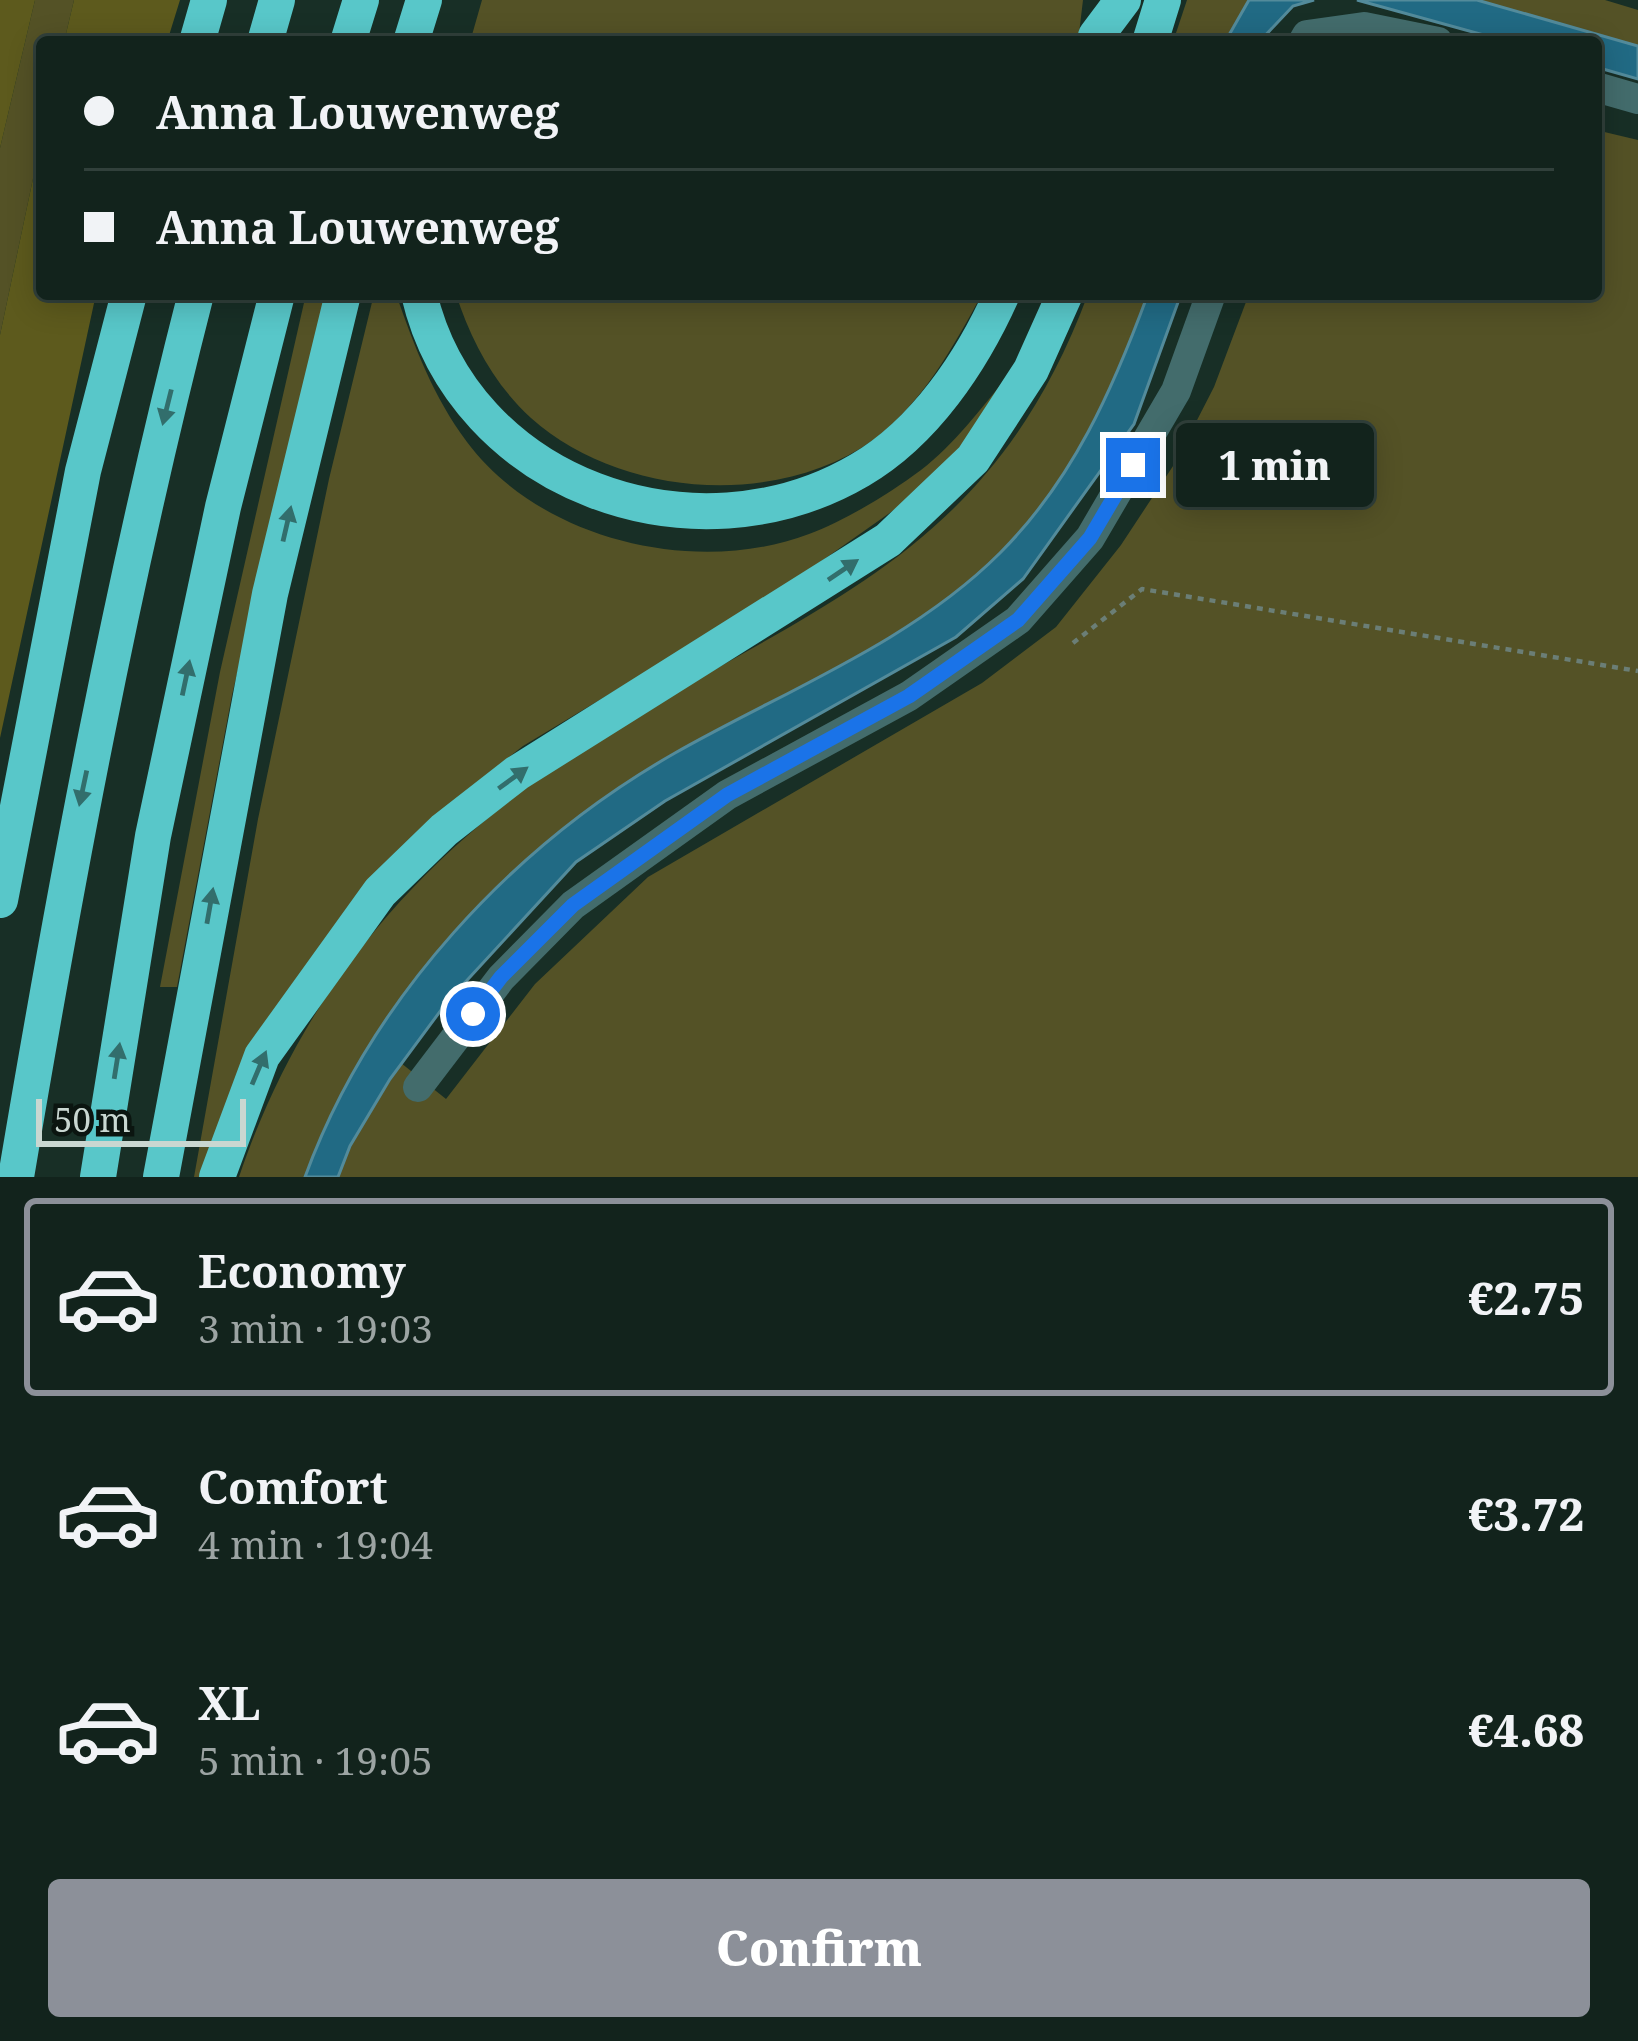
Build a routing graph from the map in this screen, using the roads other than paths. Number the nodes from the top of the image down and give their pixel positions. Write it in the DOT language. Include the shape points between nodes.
graph roads {
  1 [pos="209,0"];
  2 [pos="277,0"];
  3 [pos="361,0"];
  4 [pos="424,0"];
  5 [pos="1104,0"];
  6 [pos="1123,0"];
  7 [pos="1163,0"];
  8 [pos="199,36"];
  9 [pos="267,36"];
  10 [pos="350,36"];
  11 [pos="413,36"];
  12 [pos="1096,36"];
  13 [pos="1097,36"];
  14 [pos="1152,36"];
  15 [pos="1306,36"];
  16 [pos="1408,36"];
  17 [pos="1602,89"];
  18 [pos="1638,99"];
  19 [pos="127,300"];
  20 [pos="194,300"];
  21 [pos="275,300"];
  22 [pos="342,300"];
  23 [pos="421,300"];
  24 [pos="998,300"];
  25 [pos="1062,300"];
  26 [pos="1208,300"];
  27 [pos="0,900"];
  28 [pos="418,1087"];
  29 [pos="16,1177"];
  30 [pos="98,1177"];
  31 [pos="161,1177"];
  32 [pos="217,1177"];
  1 -- 8 [label="highway"];
  2 -- 9 [label="highway"];
  3 -- 10 [label="highway"];
  4 -- 11 [label="highway"];
  5 -- 12 [label="highway"];
  6 -- 13 [label="highway"];
  7 -- 14 [label="highway"];
  15 -- 16 [label="street" via="1364,27"];
  17 -- 18 [label="street"];
  19 -- 27 [label="highway" via="83,471"];
  20 -- 29 [label="highway, one-way" via="76,824"];
  30 -- 21 [label="highway, one-way" via="153,836"];
  31 -- 22 [label="highway, one-way" via="251,685"];
  23 -- 24 [label="highway" via="445,364 506,441 590,490 700,513 785,502 865,467 937,401"];
  32 -- 25 [label="highway, one-way" via="262,1056 380,892 517,773 888,540 987,439"];
  26 -- 28 [label="street" via="1176,392 1090,538 1018,620 909,696 727,795 573,905 501,977"];
}
